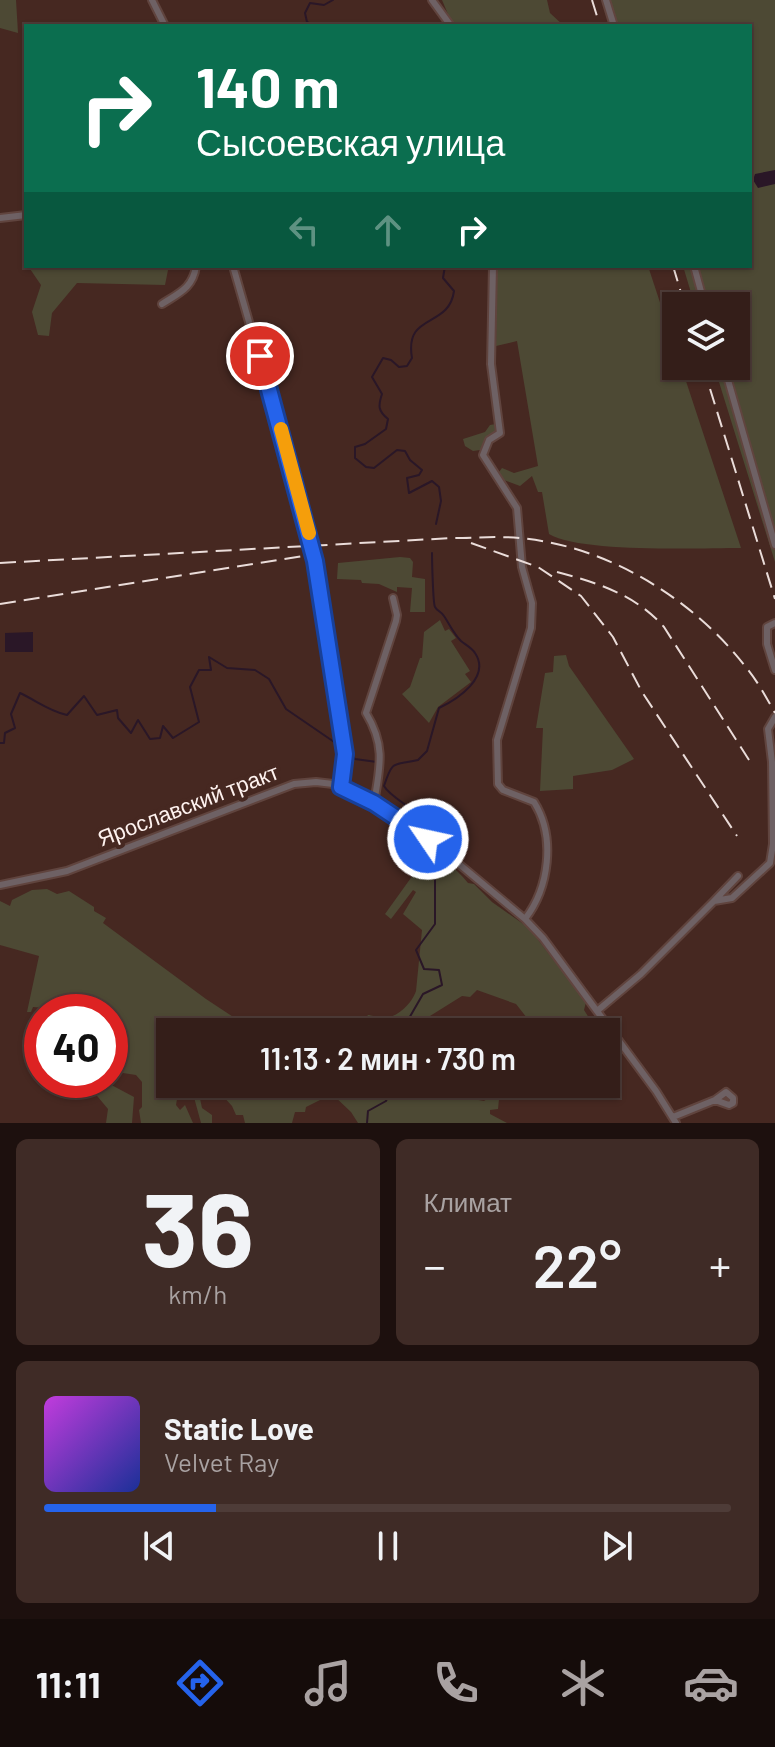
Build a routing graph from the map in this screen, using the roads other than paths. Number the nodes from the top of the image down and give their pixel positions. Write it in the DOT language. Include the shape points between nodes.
graph roads {
  1 [pos="152,0"];
  2 [pos="432,0"];
  3 [pos="606,0"];
  4 [pos="164,24"];
  5 [pos="450,24"];
  6 [pos="613,24"];
  7 [pos="24,215"];
  8 [pos="0,218"];
  9 [pos="196,268"];
  10 [pos="234,268"];
  11 [pos="493,268"];
  12 [pos="695,268"];
  13 [pos="701,292"];
  14 [pos="162,304"];
  15 [pos="728,380"];
  16 [pos="775,545"];
  17 [pos="393,598"];
  18 [pos="775,623"];
  19 [pos="775,670"];
  20 [pos="775,717"];
  21 [pos="341,787"];
  22 [pos="374,803"];
  23 [pos="738,876"];
  24 [pos="0,885"];
  25 [pos="714,901"];
  26 [pos="525,919"];
  27 [pos="597,1011"];
  28 [pos="715,1100"];
  29 [pos="674,1120"];
  1 -- 4 [label="street"];
  2 -- 5 [label="street"];
  3 -- 6 [label="street"];
  7 -- 8 [label="street"];
  9 -- 14 [label="street" via="188,287"];
  10 -- 21 [label="street" via="310,535 345,754"];
  11 -- 26 [label="street" via="491,364 500,433 489,440 483,455 517,508 532,616 497,740 498,784 537,806 546,849 542,890"];
  12 -- 13 [label="street"];
  15 -- 16 [label="street"];
  17 -- 22 [label="street" via="396,621 366,713 381,748"];
  18 -- 19 [label="street" via="765,634"];
  20 -- 25 [label="street" via="768,729 773,775 770,863 732,898"];
  21 -- 22 [label="street, Ярославский тракт"];
  21 -- 24 [label="street, Ярославский тракт" via="294,784 67,871"];
  22 -- 26 [label="street, Ярославский тракт" via="441,849"];
  23 -- 25 [label="street"];
  25 -- 27 [label="street"];
  26 -- 27 [label="street, Ярославский тракт"];
  27 -- 29 [label="street, Ярославский тракт"];
  28 -- 29 [label="street"];
}
